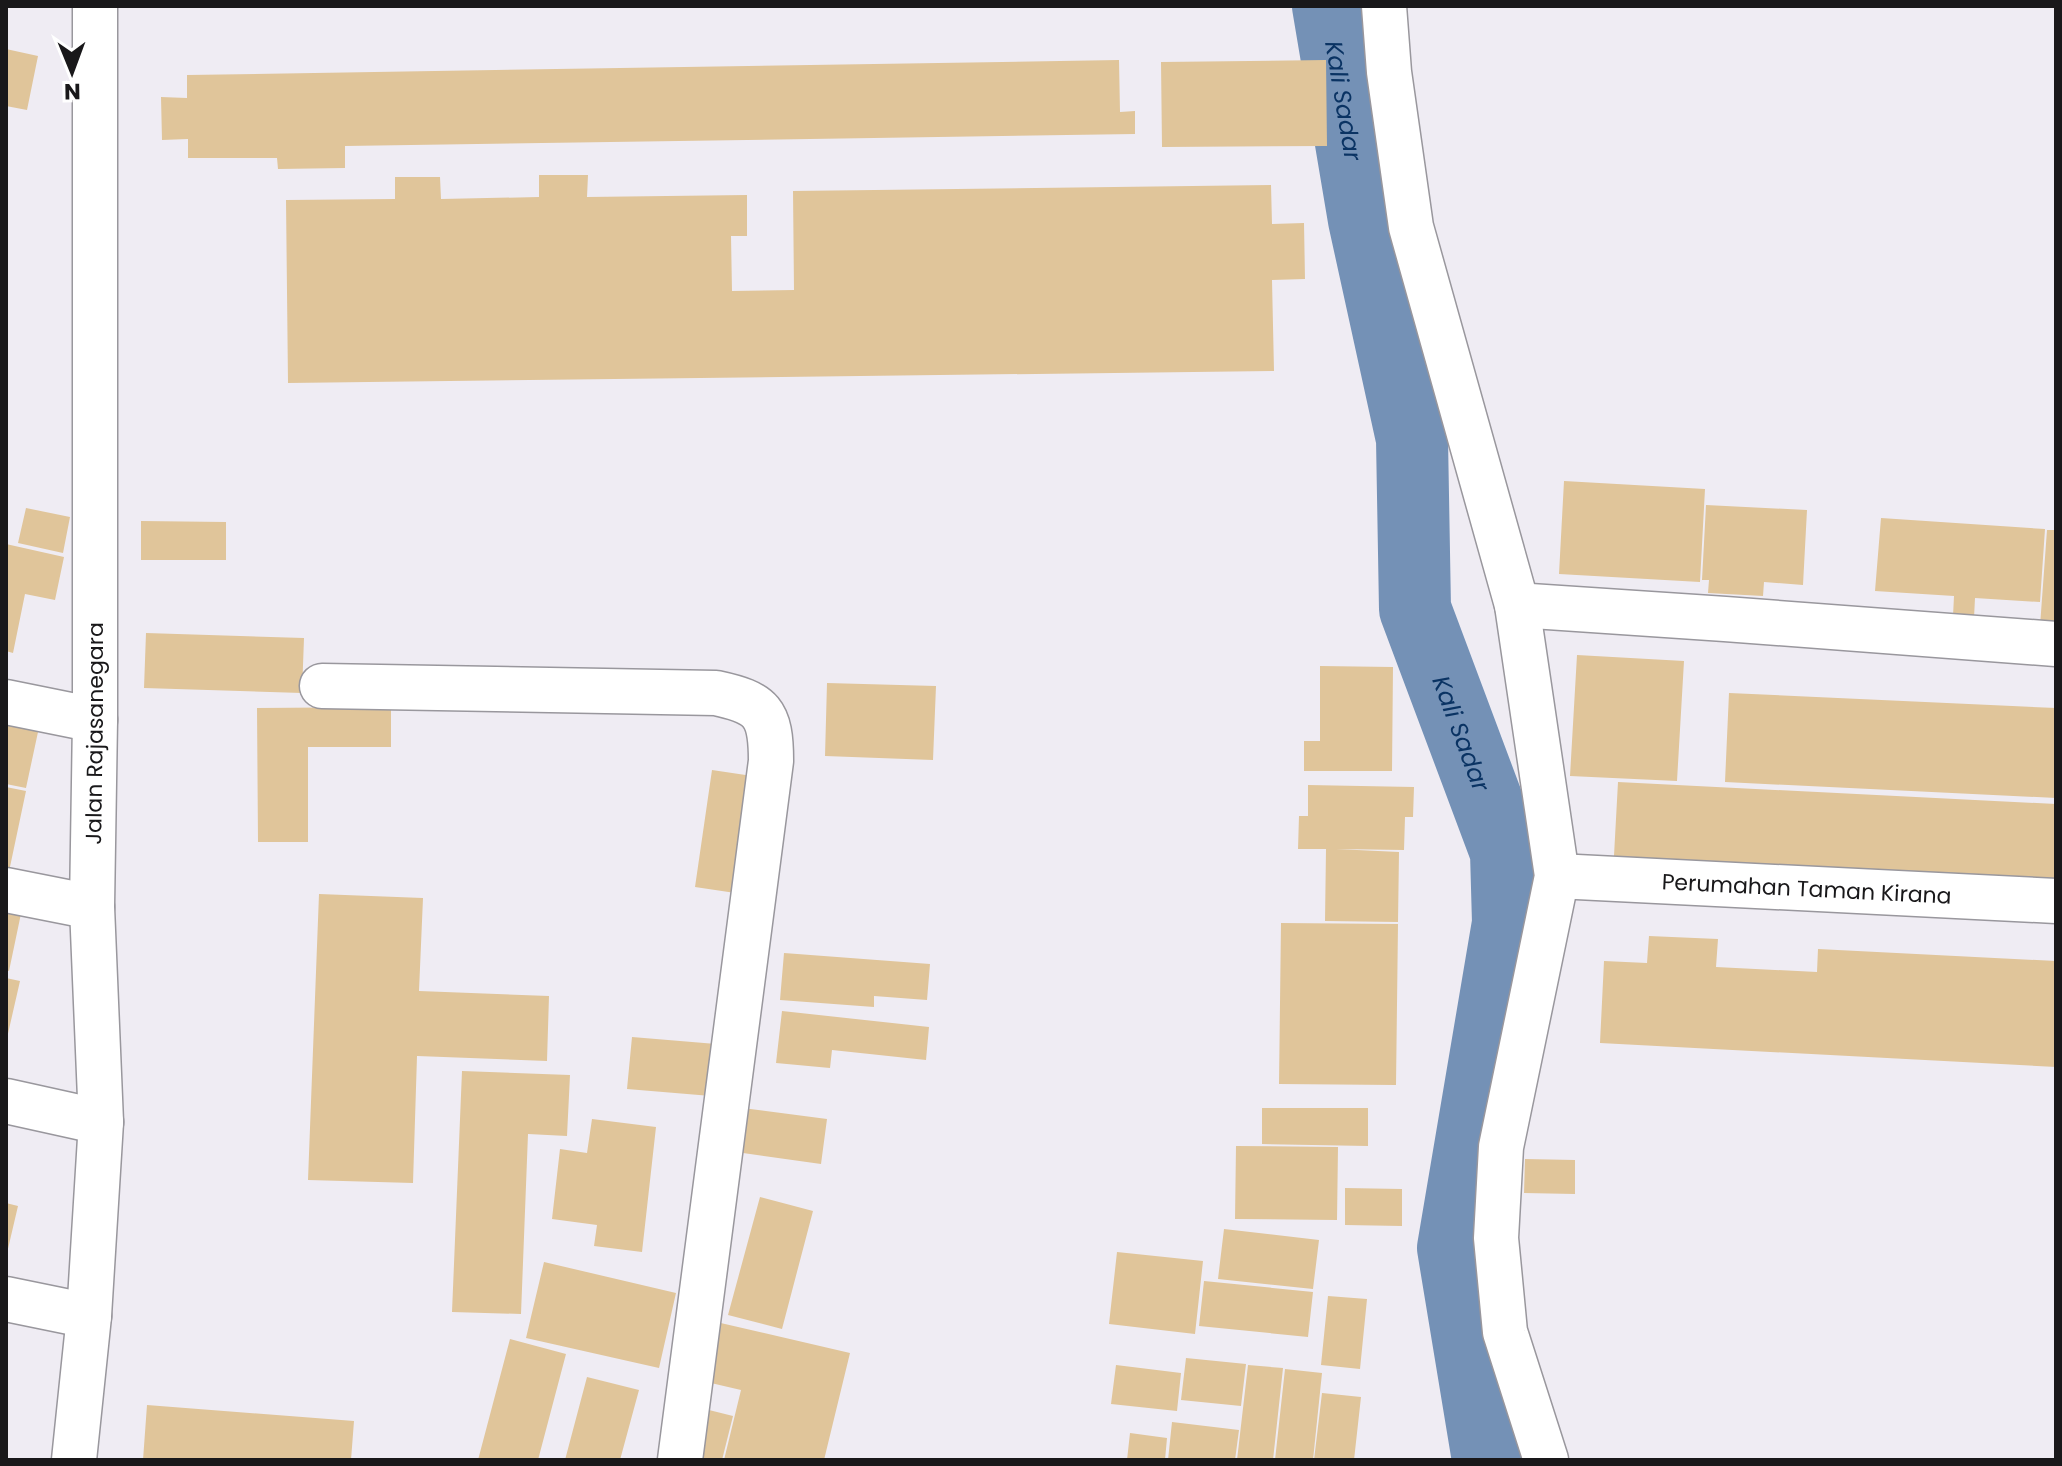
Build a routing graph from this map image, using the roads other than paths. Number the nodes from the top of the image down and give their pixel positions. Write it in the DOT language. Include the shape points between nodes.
graph roads {
  1 [pos="95,6"];
  2 [pos="1384,6"];
  3 [pos="1517,605"];
  4 [pos="2056,644"];
  5 [pos="322,686"];
  6 [pos="6,702"];
  7 [pos="95,720"];
  8 [pos="1557,876"];
  9 [pos="6,890"];
  10 [pos="2056,901"];
  11 [pos="92,907"];
  12 [pos="6,1101"];
  13 [pos="101,1122"];
  14 [pos="6,1299"];
  15 [pos="89,1316"];
  16 [pos="74,1460"];
  17 [pos="680,1460"];
  18 [pos="1546,1460"];
  1 -- 7 [label="street, Jalan Rajasanegara"];
  2 -- 3 [label="street" via="1411,227"];
  3 -- 4 [label="street"];
  3 -- 8 [label="street"];
  5 -- 17 [label="street" via="716,693 744,700 763,714 771,736 771,761"];
  6 -- 7 [label="street"];
  7 -- 11 [label="street, Jalan Rajasanegara"];
  8 -- 10 [label="street, Perumahan Taman Kirana"];
  8 -- 18 [label="street" via="1501,1147 1496,1238 1505,1332"];
  9 -- 11 [label="street"];
  11 -- 13 [label="street, Jalan Rajasanegara"];
  12 -- 13 [label="street"];
  13 -- 15 [label="street, Jalan Rajasanegara"];
  14 -- 15 [label="street"];
  15 -- 16 [label="street, Jalan Rajasanegara"];
}
